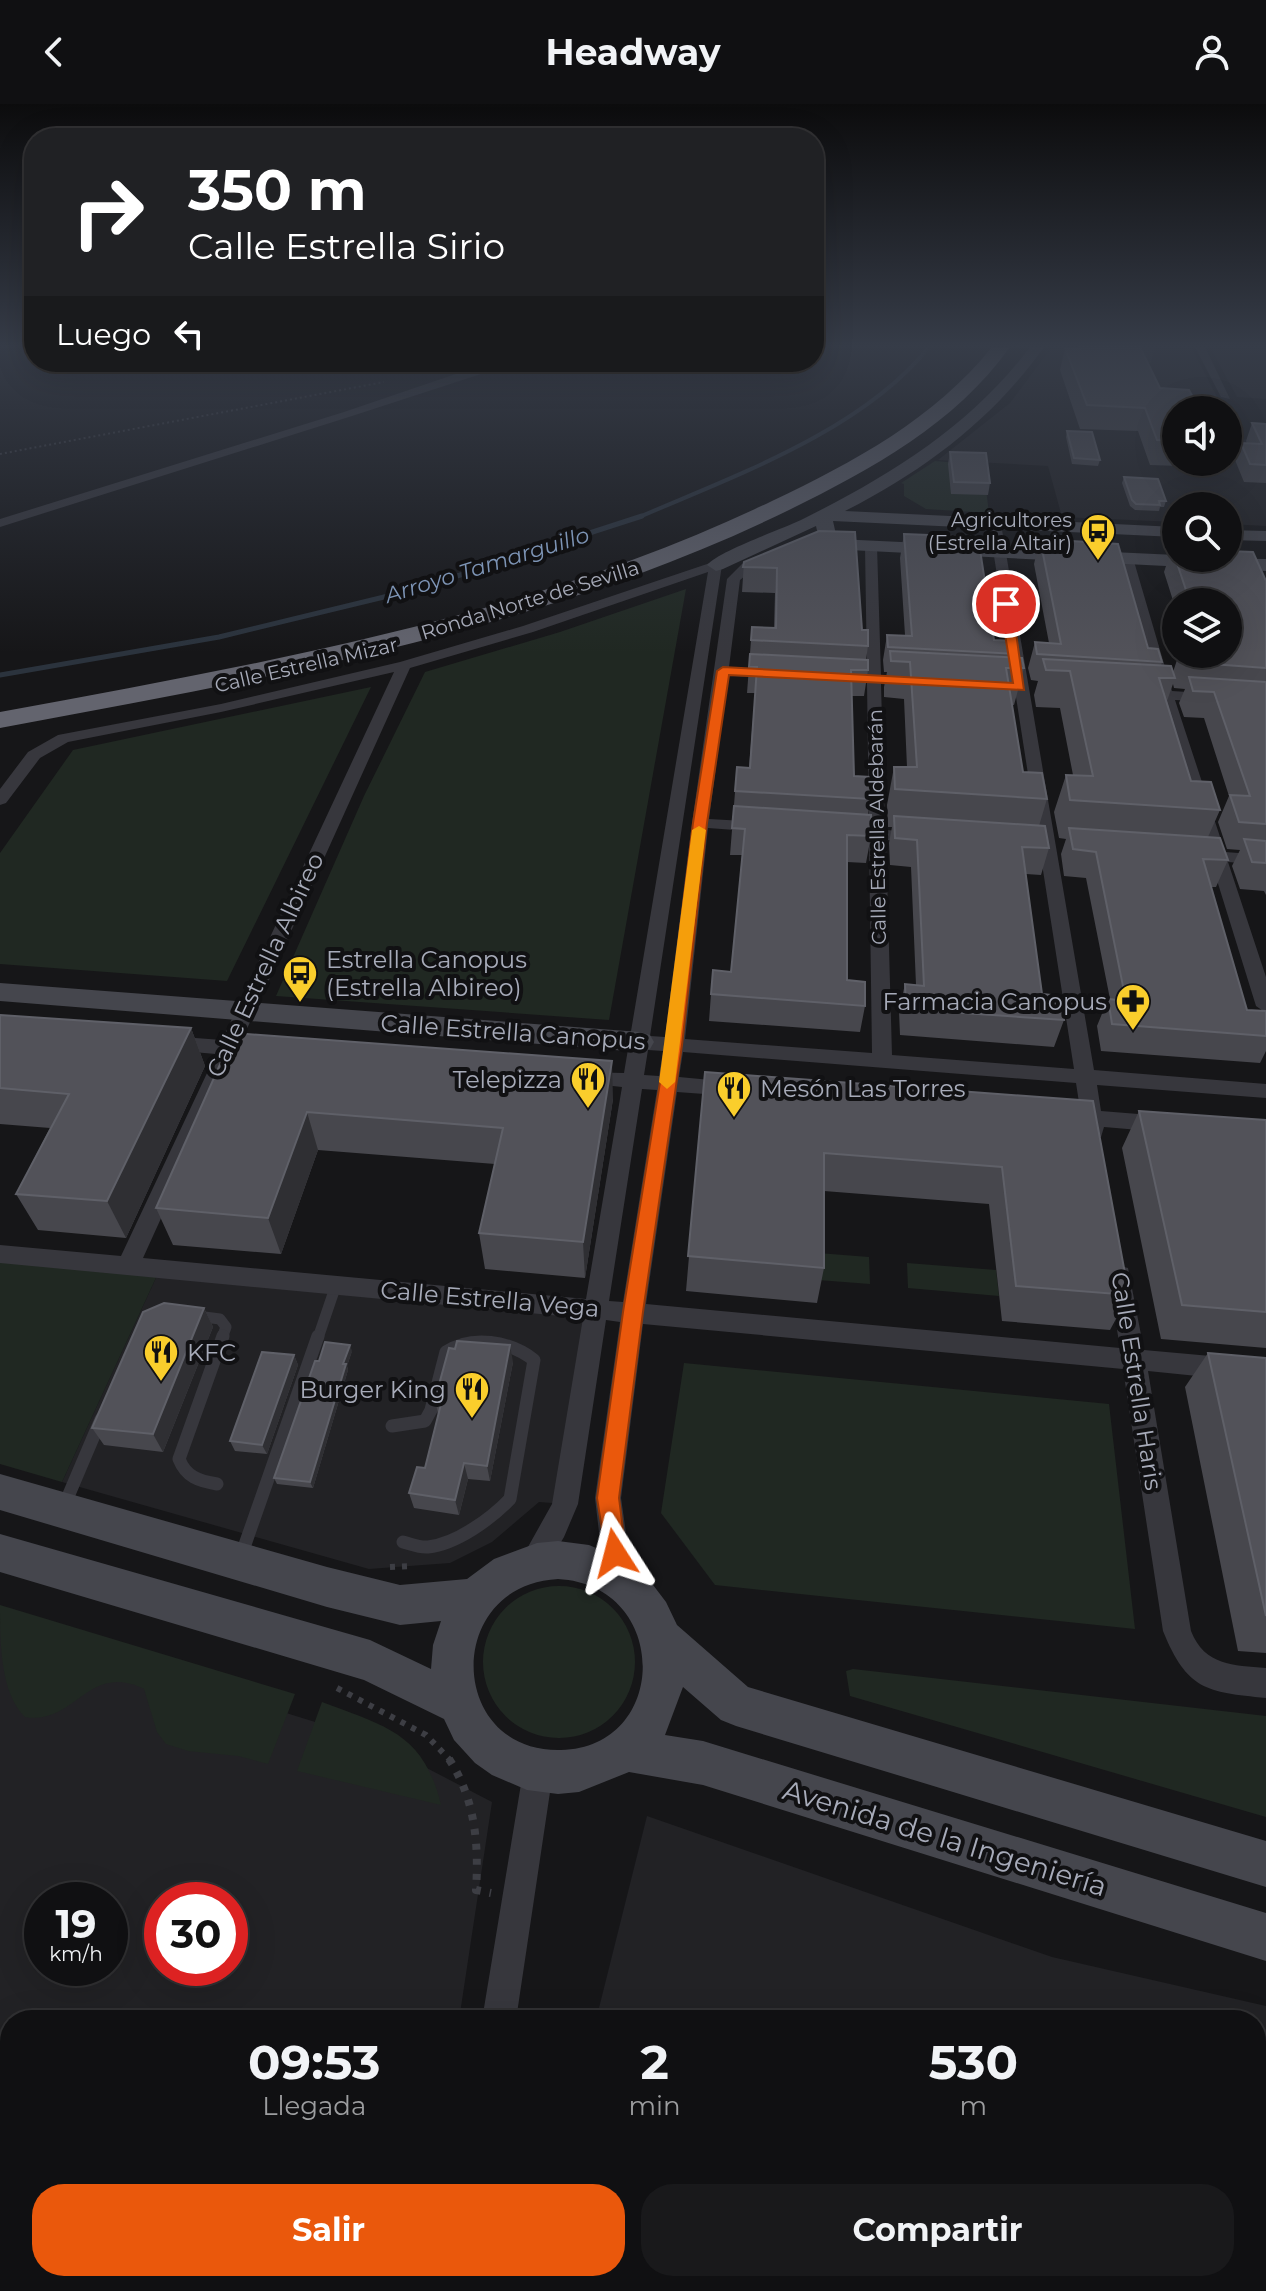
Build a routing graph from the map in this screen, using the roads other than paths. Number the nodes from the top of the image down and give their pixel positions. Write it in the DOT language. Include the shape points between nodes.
graph roads {
  1 [pos="236,449"];
  2 [pos="867,449"];
  3 [pos="888,449"];
  4 [pos="935,449"];
  5 [pos="906,468"];
  6 [pos="823,515"];
  7 [pos="951,521"];
  8 [pos="0,523"];
  9 [pos="995,524"];
  10 [pos="1162,531"];
  11 [pos="1242,535"];
  12 [pos="1266,536"];
  13 [pos="829,544"];
  14 [pos="871,546"];
  15 [pos="997,552"];
  16 [pos="1127,558"];
  17 [pos="716,565"];
  18 [pos="1260,569"];
  19 [pos="404,665"];
  20 [pos="723,671"];
  21 [pos="873,679"];
  22 [pos="932,683"];
  23 [pos="1122,693"];
  24 [pos="1166,696"];
  25 [pos="1266,701"];
  26 [pos="0,709"];
  27 [pos="0,720"];
  28 [pos="0,800"];
  29 [pos="700,823"];
  30 [pos="774,828"];
  31 [pos="833,832"];
  32 [pos="877,834"];
  33 [pos="939,838"];
  34 [pos="1189,855"];
  35 [pos="1220,857"];
  36 [pos="1266,860"];
  37 [pos="0,992"];
  38 [pos="1266,1006"];
  39 [pos="243,1011"];
  40 [pos="151,1042"];
  41 [pos="640,1042"];
  42 [pos="674,1045"];
  43 [pos="226,1048"];
  44 [pos="273,1052"];
  45 [pos="882,1061"];
  46 [pos="555,1075"];
  47 [pos="1085,1076"];
  48 [pos="633,1081"];
  49 [pos="667,1084"];
  50 [pos="758,1091"];
  51 [pos="1266,1091"];
  52 [pos="1047,1114"];
  53 [pos="1092,1118"];
  54 [pos="1192,1126"];
  55 [pos="1098,1155"];
  56 [pos="1115,1247"];
  57 [pos="0,1254"];
  58 [pos="128,1266"];
  59 [pos="336,1285"];
  60 [pos="595,1308"];
  61 [pos="633,1312"];
  62 [pos="178,1314"];
  63 [pos="1134,1359"];
  64 [pos="1266,1372"];
  65 [pos="107,1405"];
  66 [pos="392,1426"];
  67 [pos="217,1484"];
  68 [pos="0,1492"];
  69 [pos="63,1508"];
  70 [pos="403,1542"];
  71 [pos="0,1553"];
  72 [pos="239,1561"];
  73 [pos="533,1563"];
  74 [pos="618,1575"];
  75 [pos="480,1598"];
  76 [pos="661,1639"];
  77 [pos="1266,1683"];
  78 [pos="458,1704"];
  79 [pos="622,1749"];
  80 [pos="538,1772"];
  81 [pos="1266,1864"];
  82 [pos="1266,1937"];
  83 [pos="501,2010"];
  1 -- 8 [label="street"];
  2 -- 26 [label="highway, Ronda Norte de Sevilla" via="750,511 522,595 373,635"];
  3 -- 27 [label="highway, Ronda Norte de Sevilla" via="765,516 620,574 527,604 380,644"];
  4 -- 5 [label="street, Calle Estrella Mizar"];
  5 -- 6 [label="street, Calle Estrella Mizar"];
  5 -- 7 [label="street" via="884,489 886,499 917,516"];
  6 -- 7 [label="street"];
  6 -- 13 [label="street"];
  6 -- 17 [label="street, Calle Estrella Mizar"];
  7 -- 9 [label="street"];
  9 -- 10 [label="street"];
  9 -- 15 [label="street"];
  11 -- 12 [label="street"];
  13 -- 14 [label="street"];
  13 -- 20 [label="street" via="796,549 747,567 734,579"];
  14 -- 15 [label="street"];
  14 -- 21 [label="street, Calle Estrella Aldebarán"];
  15 -- 16 [label="street"];
  15 -- 47 [label="street"];
  16 -- 18 [label="street"];
  16 -- 24 [label="street"];
  17 -- 19 [label="street, Calle Estrella Mizar"];
  17 -- 41 [label="street"];
  19 -- 28 [label="street, Calle Estrella Mizar" via="63,738 34,755"];
  19 -- 39 [label="street, Calle Estrella Albireo"];
  20 -- 21 [label="street"];
  20 -- 29 [label="street"];
  21 -- 22 [label="street"];
  21 -- 32 [label="street, Calle Estrella Aldebarán"];
  23 -- 24 [label="street"];
  24 -- 25 [label="street"];
  24 -- 35 [label="street"];
  29 -- 30 [label="street"];
  29 -- 42 [label="street"];
  31 -- 32 [label="street"];
  32 -- 33 [label="street"];
  32 -- 45 [label="street, Calle Estrella Aldebarán"];
  34 -- 35 [label="street"];
  35 -- 36 [label="street"];
  35 -- 38 [label="street"];
  37 -- 39 [label="street, Calle Estrella Canopus"];
  39 -- 41 [label="street, Calle Estrella Canopus"];
  39 -- 43 [label="street, Calle Estrella Albireo"];
  40 -- 43 [label="street"];
  41 -- 42 [label="street, Calle Estrella Canopus"];
  41 -- 48 [label="street"];
  42 -- 45 [label="street, Calle Estrella Canopus"];
  42 -- 49 [label="street"];
  43 -- 44 [label="street"];
  43 -- 58 [label="street, Calle Estrella Albireo"];
  45 -- 47 [label="street, Calle Estrella Canopus"];
  46 -- 48 [label="street, Calle Estrella Canopus"];
  47 -- 51 [label="street, Calle Estrella Canopus"];
  47 -- 53 [label="street"];
  48 -- 49 [label="street, Calle Estrella Canopus"];
  48 -- 60 [label="street"];
  49 -- 50 [label="street, Calle Estrella Canopus"];
  49 -- 61 [label="street"];
  52 -- 53 [label="street"];
  53 -- 54 [label="street"];
  53 -- 55 [label="street"];
  56 -- 63 [label="street, Calle Estrella Haris"];
  57 -- 58 [label="street, Calle Estrella Vega"];
  58 -- 59 [label="street, Calle Estrella Vega"];
  59 -- 60 [label="street, Calle Estrella Vega"];
  59 -- 72 [label="lane"];
  60 -- 61 [label="street, Calle Estrella Vega"];
  60 -- 73 [label="street" via="565,1504"];
  61 -- 63 [label="street, Calle Estrella Vega"];
  61 -- 74 [label="street" via="607,1508"];
  62 -- 67 [label="lane" via="220,1319 226,1327 179,1459 181,1468 198,1481"];
  63 -- 64 [label="street, Calle Estrella Vega"];
  63 -- 77 [label="street, Calle Estrella Haris" via="1185,1654 1194,1666 1219,1678"];
  65 -- 69 [label="lane"];
  66 -- 70 [label="lane" via="425,1421 446,1352 453,1345 464,1341 516,1347 534,1360 510,1499 502,1509 438,1544 424,1548"];
  68 -- 69 [label="street"];
  69 -- 72 [label="street"];
  71 -- 78 [label="street" via="370,1661"];
  72 -- 75 [label="street" via="400,1605"];
  73 -- 74 [label="street" via="577,1560"];
  73 -- 75 [label="street" via="504,1576"];
  74 -- 76 [label="street" via="646,1603"];
  75 -- 78 [label="street" via="468,1613 455,1648"];
  76 -- 79 [label="street" via="658,1699 638,1735"];
  76 -- 81 [label="street" via="736,1705"];
  78 -- 80 [label="street" via="480,1742 497,1756"];
  79 -- 80 [label="street" via="582,1770"];
  79 -- 82 [label="street, Avenida de la Ingeniería" via="703,1763"];
  80 -- 83 [label="street"];
}
